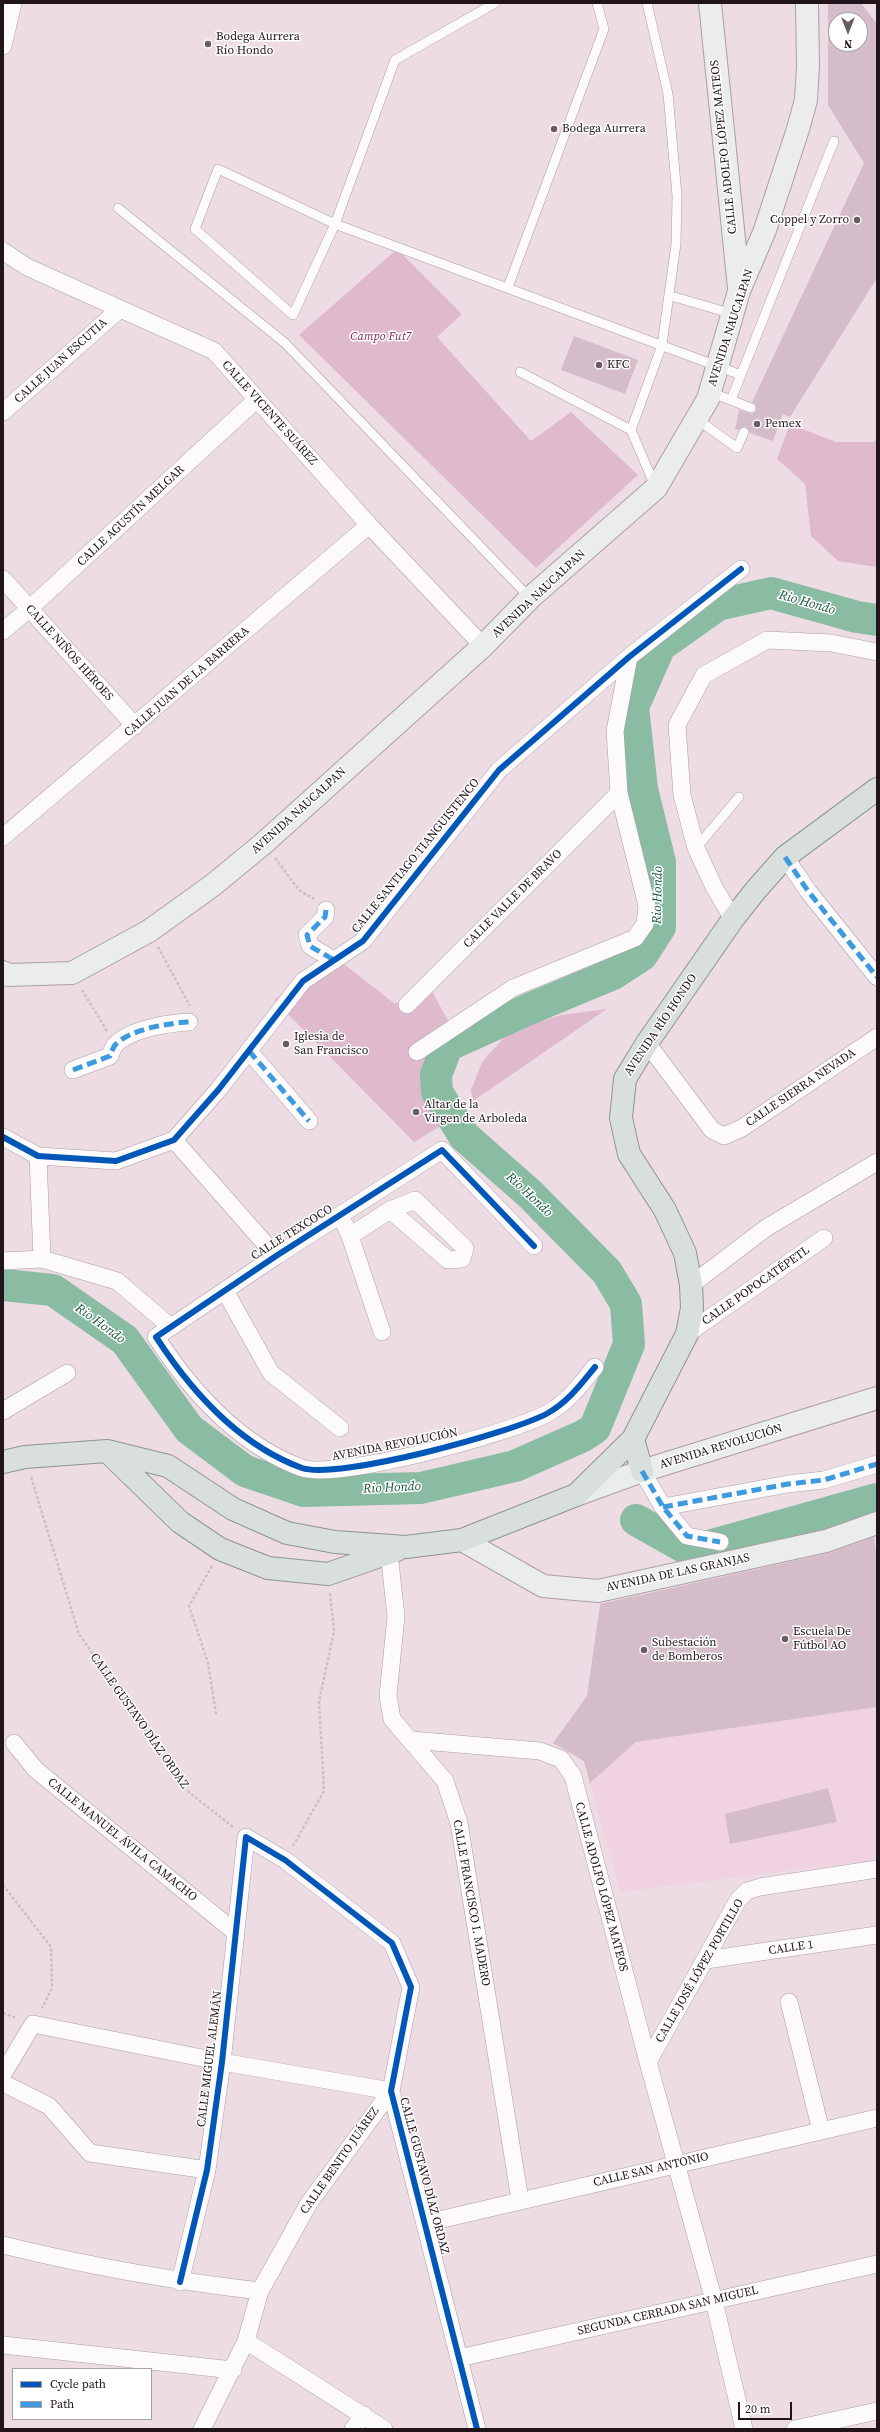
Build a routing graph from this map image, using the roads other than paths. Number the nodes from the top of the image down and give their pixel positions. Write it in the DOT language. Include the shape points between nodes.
graph roads {
  1 [pos="13,3"];
  2 [pos="495,3"];
  3 [pos="598,3"];
  4 [pos="647,3"];
  5 [pos="710,3"];
  6 [pos="807,3"];
  7 [pos="3,46"];
  8 [pos="834,141"];
  9 [pos="118,208"];
  10 [pos="335,224"];
  11 [pos="3,251"];
  12 [pos="508,287"];
  13 [pos="739,291"];
  14 [pos="671,296"];
  15 [pos="120,309"];
  16 [pos="733,314"];
  17 [pos="662,345"];
  18 [pos="718,367"];
  19 [pos="520,372"];
  20 [pos="741,375"];
  21 [pos="710,392"];
  22 [pos="257,400"];
  23 [pos="731,400"];
  24 [pos="751,408"];
  25 [pos="3,412"];
  26 [pos="697,419"];
  27 [pos="631,430"];
  28 [pos="744,432"];
  29 [pos="656,488"];
  30 [pos="369,525"];
  31 [pos="740,569"];
  32 [pos="3,579"];
  33 [pos="530,598"];
  34 [pos="29,610"];
  35 [pos="3,631"];
  36 [pos="483,646"];
  37 [pos="877,652"];
  38 [pos="629,657"];
  39 [pos="135,726"];
  40 [pos="877,789"];
  41 [pos="619,793"];
  42 [pos="739,797"];
  43 [pos="3,837"];
  44 [pos="696,848"];
  45 [pos="785,857"];
  46 [pos="326,910"];
  47 [pos="733,919"];
  48 [pos="334,960"];
  49 [pos="3,972"];
  50 [pos="877,977"];
  51 [pos="407,1005"];
  52 [pos="189,1022"];
  53 [pos="877,1037"];
  54 [pos="647,1043"];
  55 [pos="249,1050"];
  56 [pos="417,1052"];
  57 [pos="73,1070"];
  58 [pos="309,1121"];
  59 [pos="3,1137"];
  60 [pos="174,1140"];
  61 [pos="38,1156"];
  62 [pos="877,1162"];
  63 [pos="390,1210"];
  64 [pos="340,1216"];
  65 [pos="350,1236"];
  66 [pos="824,1238"];
  67 [pos="534,1246"];
  68 [pos="276,1256"];
  69 [pos="42,1259"];
  70 [pos="3,1261"];
  71 [pos="691,1285"];
  72 [pos="225,1291"];
  73 [pos="162,1332"];
  74 [pos="382,1332"];
  75 [pos="687,1334"];
  76 [pos="595,1367"];
  77 [pos="67,1373"];
  78 [pos="877,1398"];
  79 [pos="3,1411"];
  80 [pos="340,1428"];
  81 [pos="633,1439"];
  82 [pos="107,1451"];
  83 [pos="3,1462"];
  84 [pos="877,1464"];
  85 [pos="642,1471"];
  86 [pos="576,1495"];
  87 [pos="663,1507"];
  88 [pos="877,1523"];
  89 [pos="462,1540"];
  90 [pos="720,1542"];
  91 [pos="398,1550"];
  92 [pos="411,1740"];
  93 [pos="14,1743"];
  94 [pos="246,1837"];
  95 [pos="877,1869"];
  96 [pos="235,1932"];
  97 [pos="877,1935"];
  98 [pos="706,1960"];
  99 [pos="788,2002"];
  100 [pos="222,2062"];
  101 [pos="648,2062"];
  102 [pos="3,2074"];
  103 [pos="3,2084"];
  104 [pos="391,2091"];
  105 [pos="877,2118"];
  106 [pos="821,2130"];
  107 [pos="677,2164"];
  108 [pos="207,2170"];
  109 [pos="520,2200"];
  110 [pos="426,2223"];
  111 [pos="3,2245"];
  112 [pos="877,2264"];
  113 [pos="180,2282"];
  114 [pos="260,2290"];
  115 [pos="714,2301"];
  116 [pos="246,2341"];
  117 [pos="3,2345"];
  118 [pos="459,2358"];
  119 [pos="233,2370"];
  120 [pos="877,2410"];
  121 [pos="364,2415"];
  122 [pos="202,2429"];
  123 [pos="353,2429"];
  124 [pos="384,2429"];
  125 [pos="477,2429"];
  126 [pos="744,2429"];
  127 [pos="795,2429"];
  1 -- 7 [label="street"];
  2 -- 10 [label="lane" via="396,60"];
  3 -- 12 [label="lane" via="604,30"];
  4 -- 14 [label="lane" via="668,94 674,145 677,220"];
  5 -- 13 [label="main road, CALLE ADOLFO LÓPEZ MATEOS"];
  6 -- 13 [label="main road, AVENIDA NAUCALPAN" via="806,100 781,183"];
  8 -- 20 [label="lane"];
  9 -- 33 [label="lane" via="285,343"];
  10 -- 10 [label="lane" via="218,169 195,229 293,315"];
  10 -- 12 [label="lane"];
  11 -- 15 [label="street, CALLE VICENTE SUÁREZ" via="27,267"];
  12 -- 17 [label="lane"];
  13 -- 16 [label="main road, AVENIDA NAUCALPAN"];
  14 -- 16 [label="lane"];
  14 -- 17 [label="lane"];
  15 -- 22 [label="street, CALLE VICENTE SUÁREZ" via="214,351"];
  15 -- 25 [label="street, CALLE JUAN ESCUTIA"];
  16 -- 18 [label="main road, AVENIDA NAUCALPAN"];
  17 -- 18 [label="lane"];
  17 -- 27 [label="lane"];
  18 -- 20 [label="lane"];
  18 -- 21 [label="main road, AVENIDA NAUCALPAN"];
  19 -- 27 [label="lane"];
  20 -- 23 [label="lane"];
  21 -- 23 [label="lane"];
  21 -- 26 [label="main road, AVENIDA NAUCALPAN"];
  22 -- 30 [label="street, CALLE VICENTE SUÁREZ"];
  22 -- 34 [label="street, CALLE AGUSTÍN MELGAR"];
  23 -- 24 [label="lane"];
  26 -- 28 [label="lane" via="737,448"];
  26 -- 29 [label="main road, AVENIDA NAUCALPAN"];
  27 -- 29 [label="lane"];
  29 -- 33 [label="main road, AVENIDA NAUCALPAN"];
  30 -- 36 [label="street, CALLE VICENTE SUÁREZ"];
  30 -- 39 [label="street, CALLE JUAN DE LA BARRERA"];
  31 -- 38 [label="street, CALLE SANTIAGO TIANGUISTENCO"];
  32 -- 34 [label="street, CALLE NIÑOS HÉROES"];
  33 -- 36 [label="main road, AVENIDA NAUCALPAN"];
  34 -- 35 [label="street, CALLE AGUSTÍN MELGAR"];
  34 -- 39 [label="street, CALLE NIÑOS HÉROES"];
  36 -- 49 [label="main road, AVENIDA NAUCALPAN" via="264,844 149,931 72,973 8,975"];
  37 -- 44 [label="street" via="831,643 767,640 704,675 677,724 682,795"];
  38 -- 41 [label="street" via="615,731"];
  38 -- 48 [label="street, CALLE SANTIAGO TIANGUISTENCO" via="499,770 362,941"];
  39 -- 43 [label="street, CALLE JUAN DE LA BARRERA"];
  40 -- 45 [label="main road, AVENIDA RÍO HONDO"];
  41 -- 51 [label="street, CALLE VALLE DE BRAVO"];
  41 -- 56 [label="street" via="647,906 645,924 635,938 513,988"];
  42 -- 44 [label="lane"];
  44 -- 47 [label="street"];
  45 -- 47 [label="main road, AVENIDA RÍO HONDO"];
  45 -- 50 [label="street" via="808,891"];
  46 -- 48 [label="street" via="325,917 307,935 310,946"];
  47 -- 54 [label="main road, AVENIDA RÍO HONDO"];
  48 -- 55 [label="street, CALLE SANTIAGO TIANGUISTENCO" via="303,981"];
  52 -- 57 [label="street" via="165,1023 134,1033 115,1045 110,1056"];
  53 -- 54 [label="street, CALLE SIERRA NEVADA" via="742,1128 724,1136 712,1130"];
  54 -- 71 [label="main road, AVENIDA RÍO HONDO" via="625,1079 621,1118 629,1154 665,1210 685,1253"];
  55 -- 58 [label="street"];
  55 -- 60 [label="street, CALLE SANTIAGO TIANGUISTENCO"];
  59 -- 61 [label="street"];
  60 -- 61 [label="street" via="116,1161"];
  60 -- 68 [label="street"];
  61 -- 69 [label="street"];
  62 -- 71 [label="street" via="766,1228"];
  63 -- 63 [label="street" via="448,1260 462,1259 465,1248 415,1200"];
  63 -- 65 [label="street"];
  64 -- 65 [label="street"];
  64 -- 67 [label="street, CALLE TEXCOCO" via="442,1150"];
  64 -- 68 [label="street, CALLE TEXCOCO"];
  65 -- 74 [label="street"];
  66 -- 75 [label="street, CALLE POPOCATÉPETL"];
  68 -- 72 [label="street, CALLE TEXCOCO"];
  69 -- 70 [label="street"];
  69 -- 73 [label="street" via="117,1281 164,1321"];
  71 -- 75 [label="main road, AVENIDA RÍO HONDO" via="692,1308"];
  72 -- 73 [label="street, CALLE TEXCOCO"];
  72 -- 80 [label="street" via="271,1373"];
  73 -- 76 [label="street, AVENIDA REVOLUCIÓN" via="179,1373 229,1425 262,1449 303,1468 339,1469 444,1448 498,1432 548,1413 572,1396"];
  75 -- 81 [label="main road, AVENIDA RÍO HONDO"];
  77 -- 79 [label="street"];
  78 -- 85 [label="main road, AVENIDA REVOLUCIÓN"];
  81 -- 85 [label="main road"];
  81 -- 86 [label="main road, AVENIDA RÍO HONDO"];
  82 -- 83 [label="main road" via="25,1457"];
  82 -- 91 [label="main road, AVENIDA REVOLUCIÓN" via="168,1466 233,1509 287,1533"];
  82 -- 91 [label="main road, AVENIDA REVOLUCIÓN" via="180,1522 220,1549 268,1568 328,1574"];
  84 -- 87 [label="street" via="824,1480 788,1484"];
  85 -- 86 [label="main road, AVENIDA REVOLUCIÓN"];
  85 -- 87 [label="street"];
  86 -- 89 [label="main road, AVENIDA REVOLUCIÓN"];
  87 -- 90 [label="street" via="687,1536"];
  88 -- 89 [label="main road, AVENIDA DE LAS GRANJAS" via="826,1541 598,1591 543,1586"];
  89 -- 91 [label="main road, AVENIDA REVOLUCIÓN"];
  91 -- 92 [label="street, CALLE FRANCISCO I. MADERO" via="396,1616 388,1696 392,1719"];
  92 -- 101 [label="street, CALLE ADOLFO LÓPEZ MATEOS" via="540,1751 561,1759 573,1776"];
  92 -- 109 [label="street, CALLE FRANCISCO I. MADERO" via="445,1781 459,1823"];
  93 -- 96 [label="street, CALLE MANUEL ÁVILA CAMACHO" via="36,1770"];
  94 -- 96 [label="street, CALLE MIGUEL ALEMÁN"];
  94 -- 104 [label="street, CALLE GUSTAVO DÍAZ ORDAZ" via="285,1860 392,1943 411,1987"];
  95 -- 98 [label="street, CALLE JOSÉ LÓPEZ PORTILLO" via="747,1891 738,1900"];
  96 -- 100 [label="street, CALLE MIGUEL ALEMÁN"];
  97 -- 98 [label="street, CALLE 1"];
  98 -- 101 [label="street, CALLE JOSÉ LÓPEZ PORTILLO"];
  99 -- 106 [label="street"];
  100 -- 102 [label="street" via="33,2024"];
  100 -- 104 [label="street"];
  100 -- 108 [label="street, CALLE MIGUEL ALEMÁN"];
  101 -- 107 [label="street, CALLE ADOLFO LÓPEZ MATEOS"];
  103 -- 108 [label="street" via="49,2106 90,2153"];
  104 -- 110 [label="street, CALLE GUSTAVO DÍAZ ORDAZ"];
  104 -- 114 [label="street, CALLE BENITO JUÁREZ" via="308,2203"];
  105 -- 106 [label="street, CALLE SAN ANTONIO"];
  106 -- 107 [label="street, CALLE SAN ANTONIO"];
  107 -- 109 [label="street, CALLE SAN ANTONIO"];
  107 -- 115 [label="street, CALLE ADOLFO LÓPEZ MATEOS"];
  108 -- 113 [label="street, CALLE MIGUEL ALEMÁN"];
  109 -- 110 [label="street, CALLE SAN ANTONIO"];
  110 -- 118 [label="street, CALLE GUSTAVO DÍAZ ORDAZ"];
  111 -- 113 [label="street" via="82,2264"];
  112 -- 115 [label="street, SEGUNDA CERRADA SAN MIGUEL"];
  113 -- 114 [label="street"];
  114 -- 116 [label="street, CALLE BENITO JUÁREZ"];
  115 -- 118 [label="street, SEGUNDA CERRADA SAN MIGUEL"];
  115 -- 126 [label="street, CALLE ADOLFO LÓPEZ MATEOS"];
  116 -- 119 [label="street, CALLE BENITO JUÁREZ"];
  116 -- 121 [label="street"];
  117 -- 119 [label="street"];
  118 -- 125 [label="street, CALLE GUSTAVO DÍAZ ORDAZ"];
  119 -- 122 [label="street, CALLE BENITO JUÁREZ"];
  120 -- 127 [label="street"];
  121 -- 123 [label="street"];
  121 -- 124 [label="street"];
}
